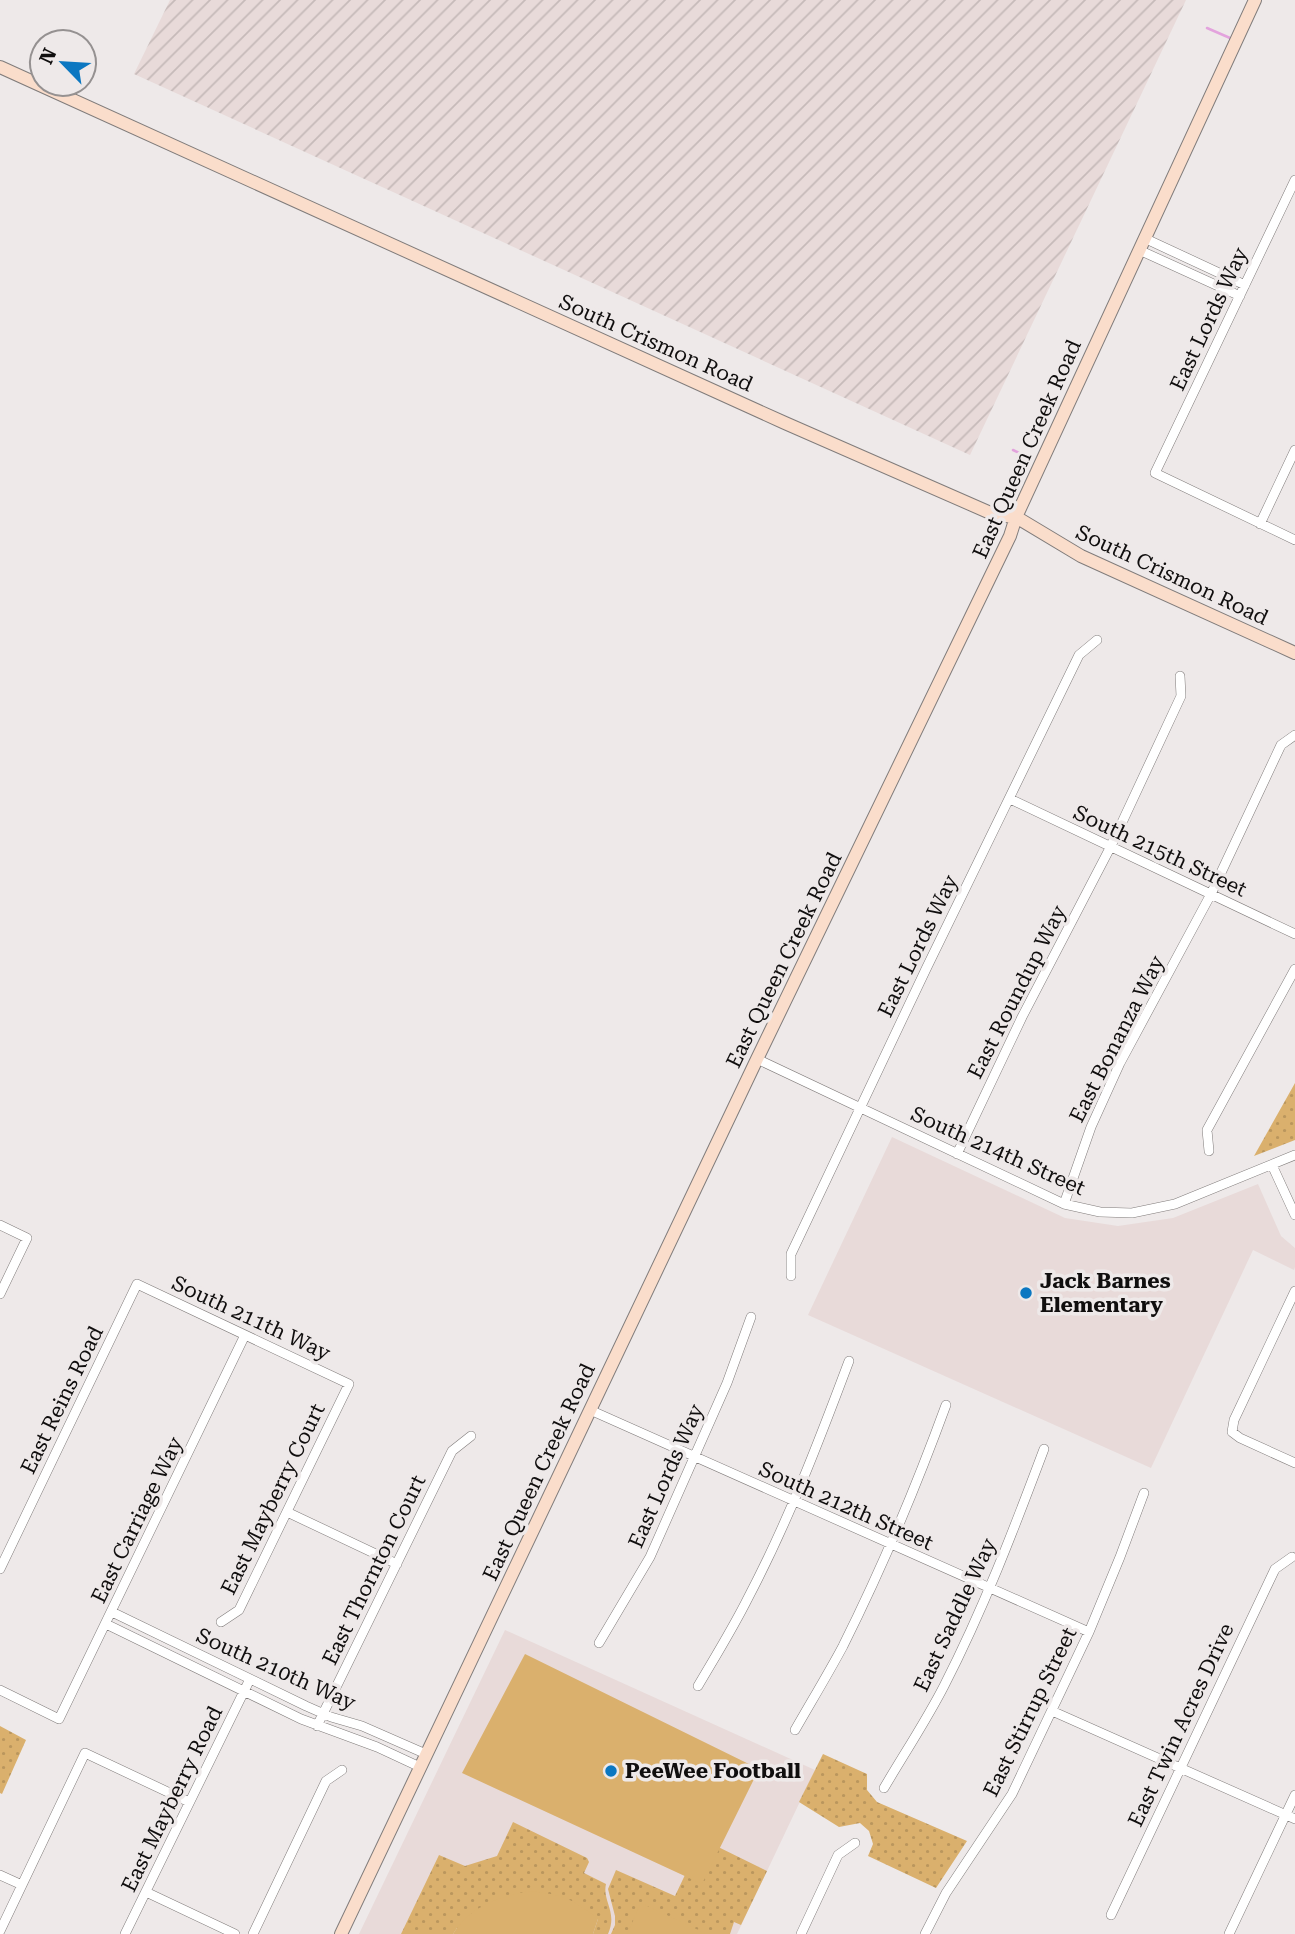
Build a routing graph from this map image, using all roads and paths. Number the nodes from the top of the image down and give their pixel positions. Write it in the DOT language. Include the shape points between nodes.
graph roads {
  1 [pos="1255,0"];
  2 [pos="0,67"];
  3 [pos="1295,180"];
  4 [pos="1141,244"];
  5 [pos="1245,285"];
  6 [pos="1240,296"];
  7 [pos="1295,450"];
  8 [pos="1016,517"];
  9 [pos="1260,524"];
  10 [pos="1295,540"];
  11 [pos="1097,640"];
  12 [pos="1295,653"];
  13 [pos="1180,676"];
  14 [pos="1295,735"];
  15 [pos="1010,799"];
  16 [pos="1111,846"];
  17 [pos="1211,894"];
  18 [pos="1295,934"];
  19 [pos="1295,969"];
  20 [pos="757,1059"];
  21 [pos="860,1109"];
  22 [pos="1209,1151"];
  23 [pos="957,1154"];
  24 [pos="1295,1155"];
  25 [pos="1272,1165"];
  26 [pos="1063,1204"];
  27 [pos="1295,1215"];
  28 [pos="0,1226"];
  29 [pos="791,1276"];
  30 [pos="137,1284"];
  31 [pos="1295,1291"];
  32 [pos="0,1294"];
  33 [pos="751,1317"];
  34 [pos="245,1335"];
  35 [pos="849,1361"];
  36 [pos="349,1384"];
  37 [pos="946,1405"];
  38 [pos="590,1410"];
  39 [pos="471,1436"];
  40 [pos="1044,1449"];
  41 [pos="695,1458"];
  42 [pos="1295,1463"];
  43 [pos="1144,1493"];
  44 [pos="794,1501"];
  45 [pos="287,1511"];
  46 [pos="891,1545"];
  47 [pos="1292,1557"];
  48 [pos="397,1564"];
  49 [pos="0,1569"];
  50 [pos="989,1588"];
  51 [pos="112,1612"];
  52 [pos="221,1622"];
  53 [pos="106,1624"];
  54 [pos="1089,1632"];
  55 [pos="599,1643"];
  56 [pos="250,1679"];
  57 [pos="698,1686"];
  58 [pos="0,1690"];
  59 [pos="243,1691"];
  60 [pos="1052,1711"];
  61 [pos="323,1714"];
  62 [pos="317,1726"];
  63 [pos="795,1730"];
  64 [pos="426,1755"];
  65 [pos="420,1767"];
  66 [pos="1180,1768"];
  67 [pos="342,1770"];
  68 [pos="884,1788"];
  69 [pos="1295,1796"];
  70 [pos="189,1802"];
  71 [pos="1290,1817"];
  72 [pos="855,1843"];
  73 [pos="0,1875"];
  74 [pos="22,1885"];
  75 [pos="146,1892"];
  76 [pos="1111,1915"];
  77 [pos="0,1931"];
  78 [pos="125,1934"];
  79 [pos="235,1934"];
  80 [pos="253,1934"];
  81 [pos="341,1934"];
  82 [pos="801,1934"];
  83 [pos="925,1934"];
  84 [pos="1229,1934"];
  1 -- 4 [label="main road, East Queen Creek Road"];
  2 -- 8 [label="main road, South Crismon Road" via="785,423 995,515"];
  3 -- 5 [label="street, East Lords Way"];
  4 -- 5 [label="street"];
  4 -- 6 [label="street"];
  4 -- 8 [label="main road, East Queen Creek Road"];
  5 -- 6 [label="street, East Lords Way"];
  6 -- 9 [label="street, East Lords Way" via="1156,473"];
  7 -- 9 [label="street"];
  8 -- 12 [label="main road, South Crismon Road" via="1081,556"];
  8 -- 20 [label="main road, East Queen Creek Road"];
  9 -- 10 [label="street"];
  11 -- 15 [label="street, East Lords Way" via="1079,655"];
  13 -- 16 [label="street, East Roundup Way" via="1181,696"];
  14 -- 17 [label="street, East Bonanza Way" via="1281,745"];
  15 -- 16 [label="street, South 215th Street"];
  15 -- 21 [label="street, East Lords Way"];
  16 -- 17 [label="street, South 215th Street"];
  16 -- 23 [label="street, East Roundup Way"];
  17 -- 18 [label="street, South 215th Street"];
  17 -- 26 [label="street, East Bonanza Way" via="1120,1063"];
  19 -- 22 [label="street" via="1208,1130"];
  20 -- 21 [label="street, South 214th Street"];
  20 -- 38 [label="main road, East Queen Creek Road"];
  21 -- 23 [label="street, South 214th Street"];
  21 -- 29 [label="street, East Lords Way" via="791,1254"];
  23 -- 26 [label="street, South 214th Street"];
  24 -- 25 [label="street, South 214th Street"];
  25 -- 26 [label="street, South 214th Street" via="1175,1204 1132,1213"];
  25 -- 27 [label="street"];
  28 -- 32 [label="street" via="27,1238"];
  30 -- 34 [label="street, South 211th Way"];
  30 -- 49 [label="street, East Reins Road"];
  31 -- 42 [label="street" via="1231,1432"];
  33 -- 41 [label="street, East Lords Way"];
  34 -- 36 [label="street, South 211th Way"];
  34 -- 51 [label="street, East Carriage Way"];
  35 -- 44 [label="street"];
  36 -- 45 [label="street, East Mayberry Court"];
  37 -- 46 [label="street"];
  38 -- 41 [label="street, South 212th Street"];
  38 -- 64 [label="main road, East Queen Creek Road"];
  39 -- 48 [label="street, East Thornton Court" via="452,1451"];
  40 -- 50 [label="street, East Saddle Way"];
  41 -- 44 [label="street, South 212th Street"];
  41 -- 55 [label="street, East Lords Way" via="650,1556"];
  43 -- 54 [label="street, East Stirrup Street"];
  44 -- 46 [label="street, South 212th Street"];
  44 -- 57 [label="street" via="748,1598"];
  45 -- 48 [label="street"];
  45 -- 52 [label="street, East Mayberry Court" via="239,1610"];
  46 -- 50 [label="street, South 212th Street"];
  46 -- 63 [label="street" via="842,1648"];
  47 -- 66 [label="street, East Twin Acres Drive" via="1275,1569"];
  48 -- 61 [label="street, East Thornton Court"];
  50 -- 54 [label="street, South 212th Street"];
  50 -- 68 [label="street, East Saddle Way" via="943,1688"];
  51 -- 53 [label="street, East Carriage Way"];
  51 -- 56 [label="street, South 210th Way"];
  53 -- 58 [label="street, East Carriage Way" via="59,1719"];
  53 -- 59 [label="street, South 210th Way"];
  54 -- 60 [label="street, East Stirrup Street"];
  56 -- 59 [label="street, East Mayberry Road"];
  56 -- 61 [label="street, South 210th Way"];
  59 -- 62 [label="street, South 210th Way"];
  59 -- 70 [label="street, East Mayberry Road"];
  60 -- 66 [label="street"];
  60 -- 83 [label="street, East Stirrup Street" via="1012,1794 946,1893"];
  61 -- 62 [label="street, East Thornton Court"];
  61 -- 64 [label="street, South 210th Way"];
  62 -- 65 [label="street, South 210th Way"];
  64 -- 65 [label="main road, East Queen Creek Road"];
  65 -- 81 [label="main road, East Queen Creek Road"];
  66 -- 71 [label="street"];
  66 -- 76 [label="street, East Twin Acres Drive"];
  67 -- 80 [label="street" via="326,1781"];
  69 -- 71 [label="street"];
  70 -- 74 [label="street" via="85,1753"];
  70 -- 75 [label="street, East Mayberry Road"];
  71 -- 84 [label="street"];
  72 -- 82 [label="street" via="838,1856"];
  73 -- 74 [label="street"];
  74 -- 77 [label="street"];
  75 -- 78 [label="street, East Mayberry Road"];
  75 -- 79 [label="street"];
}
